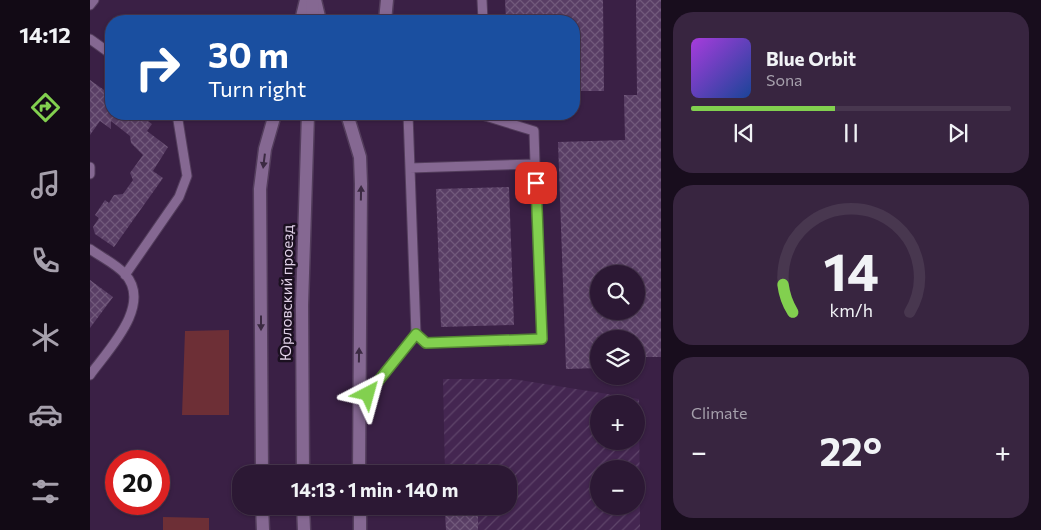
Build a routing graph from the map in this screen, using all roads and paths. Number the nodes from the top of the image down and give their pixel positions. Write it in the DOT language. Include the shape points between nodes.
graph roads {
  1 [pos="94,0"];
  2 [pos="306,0"];
  3 [pos="314,0"];
  4 [pos="387,0"];
  5 [pos="482,0"];
  6 [pos="90,5"];
  7 [pos="302,15"];
  8 [pos="313,15"];
  9 [pos="318,15"];
  10 [pos="386,15"];
  11 [pos="483,15"];
  12 [pos="90,39"];
  13 [pos="105,50"];
  14 [pos="178,120"];
  15 [pos="273,120"];
  16 [pos="308,120"];
  17 [pos="349,120"];
  18 [pos="408,120"];
  19 [pos="498,120"];
  20 [pos="535,164"];
  21 [pos="90,167"];
  22 [pos="410,168"];
  23 [pos="90,174"];
  24 [pos="90,249"];
  25 [pos="125,275"];
  26 [pos="416,334"];
  27 [pos="90,375"];
  28 [pos="358,406"];
  29 [pos="262,465"];
  30 [pos="303,465"];
  31 [pos="359,465"];
  32 [pos="262,515"];
  33 [pos="303,515"];
  34 [pos="360,515"];
  35 [pos="263,530"];
  36 [pos="304,530"];
  37 [pos="360,530"];
  1 -- 6 [label="lane"];
  2 -- 7 [label="street"];
  3 -- 8 [label="street"];
  3 -- 9 [label="street"];
  4 -- 10 [label="street"];
  5 -- 11 [label="lane"];
  12 -- 13 [label="lane"];
  14 -- 25 [label="lane" via="187,176 179,196"];
  15 -- 29 [label="street, one-way" via="265,149 260,189"];
  16 -- 30 [label="street, Юрловский проезд" via="302,305"];
  28 -- 17 [label="street, one-way" via="361,184 360,157"];
  18 -- 22 [label="lane"];
  19 -- 20 [label="lane" via="534,131"];
  20 -- 22 [label="lane"];
  20 -- 26 [label="lane" via="542,339 426,343"];
  21 -- 23 [label="lane"];
  22 -- 26 [label="lane"];
  24 -- 25 [label="lane"];
  25 -- 27 [label="lane" via="134,295 130,320"];
  26 -- 28 [label="lane"];
  28 -- 31 [label="street"];
  32 -- 35 [label="street"];
  33 -- 36 [label="street"];
  34 -- 37 [label="street"];
}
